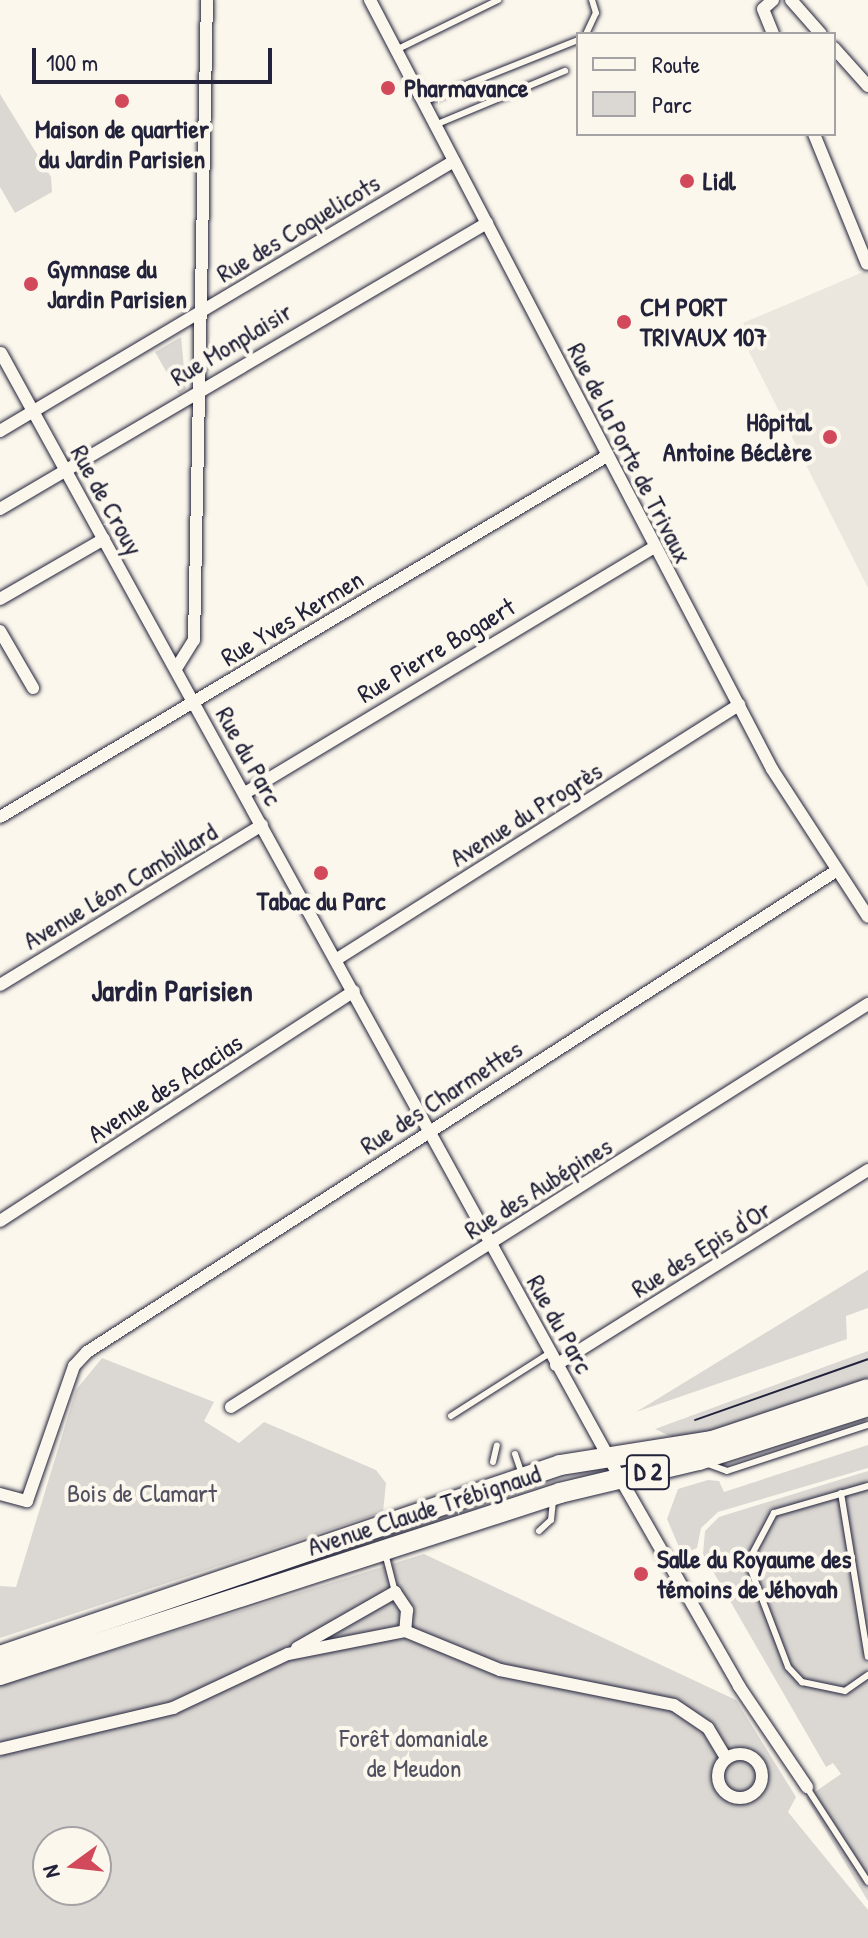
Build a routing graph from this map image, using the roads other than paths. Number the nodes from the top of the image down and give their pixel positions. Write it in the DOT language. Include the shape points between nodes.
graph roads {
  1 [pos="207,0"];
  2 [pos="370,0"];
  3 [pos="498,0"];
  4 [pos="592,0"];
  5 [pos="773,0"];
  6 [pos="791,0"];
  7 [pos="587,32"];
  8 [pos="772,32"];
  9 [pos="819,32"];
  10 [pos="576,41"];
  11 [pos="396,50"];
  12 [pos="836,50"];
  13 [pos="565,71"];
  14 [pos="868,86"];
  15 [pos="423,102"];
  16 [pos="435,125"];
  17 [pos="815,136"];
  18 [pos="454,161"];
  19 [pos="487,223"];
  20 [pos="867,264"];
  21 [pos="197,312"];
  22 [pos="1,353"];
  23 [pos="197,390"];
  24 [pos="35,410"];
  25 [pos="0,431"];
  26 [pos="607,456"];
  27 [pos="65,471"];
  28 [pos="0,509"];
  29 [pos="104,539"];
  30 [pos="653,548"];
  31 [pos="0,599"];
  32 [pos="0,631"];
  33 [pos="177,667"];
  34 [pos="33,688"];
  35 [pos="195,702"];
  36 [pos="739,705"];
  37 [pos="245,793"];
  38 [pos="0,817"];
  39 [pos="262,825"];
  40 [pos="836,871"];
  41 [pos="868,917"];
  42 [pos="337,959"];
  43 [pos="0,985"];
  44 [pos="354,991"];
  45 [pos="868,1004"];
  46 [pos="430,1129"];
  47 [pos="868,1170"];
  48 [pos="0,1221"];
  49 [pos="491,1244"];
  50 [pos="553,1359"];
  51 [pos="868,1389"];
  52 [pos="868,1406"];
  53 [pos="231,1407"];
  54 [pos="451,1416"];
  55 [pos="868,1425"];
  56 [pos="497,1445"];
  57 [pos="515,1454"];
  58 [pos="608,1454"];
  59 [pos="699,1460"];
  60 [pos="493,1462"];
  61 [pos="523,1477"];
  62 [pos="620,1478"];
  63 [pos="868,1486"];
  64 [pos="841,1493"];
  65 [pos="0,1494"];
  66 [pos="552,1495"];
  67 [pos="539,1531"];
  68 [pos="384,1552"];
  69 [pos="395,1592"];
  70 [pos="405,1631"];
  71 [pos="288,1654"];
  72 [pos="0,1656"];
  73 [pos="868,1657"];
  74 [pos="0,1675"];
  75 [pos="868,1675"];
  76 [pos="0,1749"];
  77 [pos="726,1758"];
  78 [pos="807,1787"];
  79 [pos="868,1882"];
  1 -- 21 [label="street"];
  2 -- 11 [label="street, Rue de la Porte de Trivaux"];
  3 -- 11 [label="lane"];
  4 -- 7 [label="lane" via="596,13"];
  5 -- 8 [label="street" via="763,9"];
  6 -- 9 [label="street"];
  10 -- 15 [label="lane"];
  11 -- 15 [label="street, Rue de la Porte de Trivaux"];
  12 -- 14 [label="street"];
  13 -- 16 [label="lane"];
  15 -- 16 [label="street, Rue de la Porte de Trivaux"];
  16 -- 18 [label="street, Rue de la Porte de Trivaux"];
  17 -- 20 [label="street"];
  18 -- 19 [label="street, Rue de la Porte de Trivaux"];
  18 -- 21 [label="street, Rue des Coquelicots"];
  19 -- 23 [label="street, Rue Monplaisir"];
  19 -- 26 [label="street, Rue de la Porte de Trivaux"];
  21 -- 23 [label="street"];
  21 -- 24 [label="street, Rue des Coquelicots"];
  22 -- 24 [label="street, Rue de Crouy"];
  23 -- 27 [label="street, Rue Monplaisir"];
  23 -- 33 [label="street" via="194,640"];
  24 -- 25 [label="street, Rue des Coquelicots"];
  24 -- 27 [label="street, Rue de Crouy"];
  26 -- 30 [label="street, Rue de la Porte de Trivaux"];
  26 -- 35 [label="street, Rue Yves Kermen"];
  27 -- 28 [label="street, Rue Monplaisir"];
  27 -- 29 [label="street, Rue de Crouy"];
  29 -- 31 [label="street"];
  29 -- 33 [label="street, Rue de Crouy"];
  30 -- 36 [label="street, Rue de la Porte de Trivaux"];
  30 -- 37 [label="street, Rue Pierre Bogaert"];
  32 -- 34 [label="street"];
  33 -- 35 [label="street, Rue du Parc"];
  35 -- 37 [label="street, Rue du Parc"];
  35 -- 38 [label="street, Rue Yves Kermen"];
  36 -- 40 [label="street, Rue de la Porte de Trivaux"];
  36 -- 42 [label="street, Avenue du Progrès"];
  37 -- 39 [label="street, Rue du Parc"];
  39 -- 42 [label="street, Rue du Parc"];
  39 -- 43 [label="street, Avenue Léon Cambillard"];
  40 -- 41 [label="street, Rue de la Porte de Trivaux"];
  40 -- 46 [label="street, Rue des Charmettes"];
  42 -- 44 [label="street, Rue du Parc"];
  44 -- 46 [label="street, Rue du Parc"];
  44 -- 48 [label="street, Avenue des Acacias"];
  45 -- 49 [label="street, Rue des Aubépines"];
  46 -- 49 [label="street, Rue du Parc"];
  46 -- 65 [label="street, Rue des Charmettes" via="74,1366 27,1501"];
  47 -- 50 [label="street, Rue des Epis d'Or"];
  49 -- 50 [label="street, Rue du Parc"];
  49 -- 53 [label="street, Rue des Aubépines"];
  50 -- 54 [label="lane"];
  50 -- 58 [label="street, Rue du Parc"];
  51 -- 58 [label="main road, D 2" via="712,1441"];
  52 -- 59 [label="main road, Avenue Claude Trébignaud / D 2"];
  55 -- 59 [label="lane" via="727,1471"];
  56 -- 60 [label="lane"];
  57 -- 61 [label="lane"];
  58 -- 61 [label="main road, D 2"];
  58 -- 62 [label="street, Rue du Parc"];
  59 -- 62 [label="main road, Avenue Claude Trébignaud / D 2"];
  61 -- 72 [label="main road, Avenue Claude Trébignaud / D 2"];
  62 -- 66 [label="main road, Avenue Claude Trébignaud / D 2"];
  62 -- 78 [label="street" via="739,1686"];
  63 -- 64 [label="lane"];
  64 -- 73 [label="lane"];
  64 -- 75 [label="lane" via="774,1513 751,1548 751,1584 788,1667 802,1682 845,1691"];
  66 -- 67 [label="lane" via="551,1520"];
  66 -- 68 [label="main road, Avenue Claude Trébignaud / D 2"];
  68 -- 69 [label="lane"];
  68 -- 74 [label="main road, Avenue Claude Trébignaud / D 2"];
  69 -- 70 [label="street" via="407,1610"];
  69 -- 71 [label="street"];
  70 -- 71 [label="street"];
  70 -- 77 [label="street" via="500,1670 674,1705 708,1728"];
  71 -- 76 [label="street" via="173,1708"];
  78 -- 79 [label="lane"];
}
